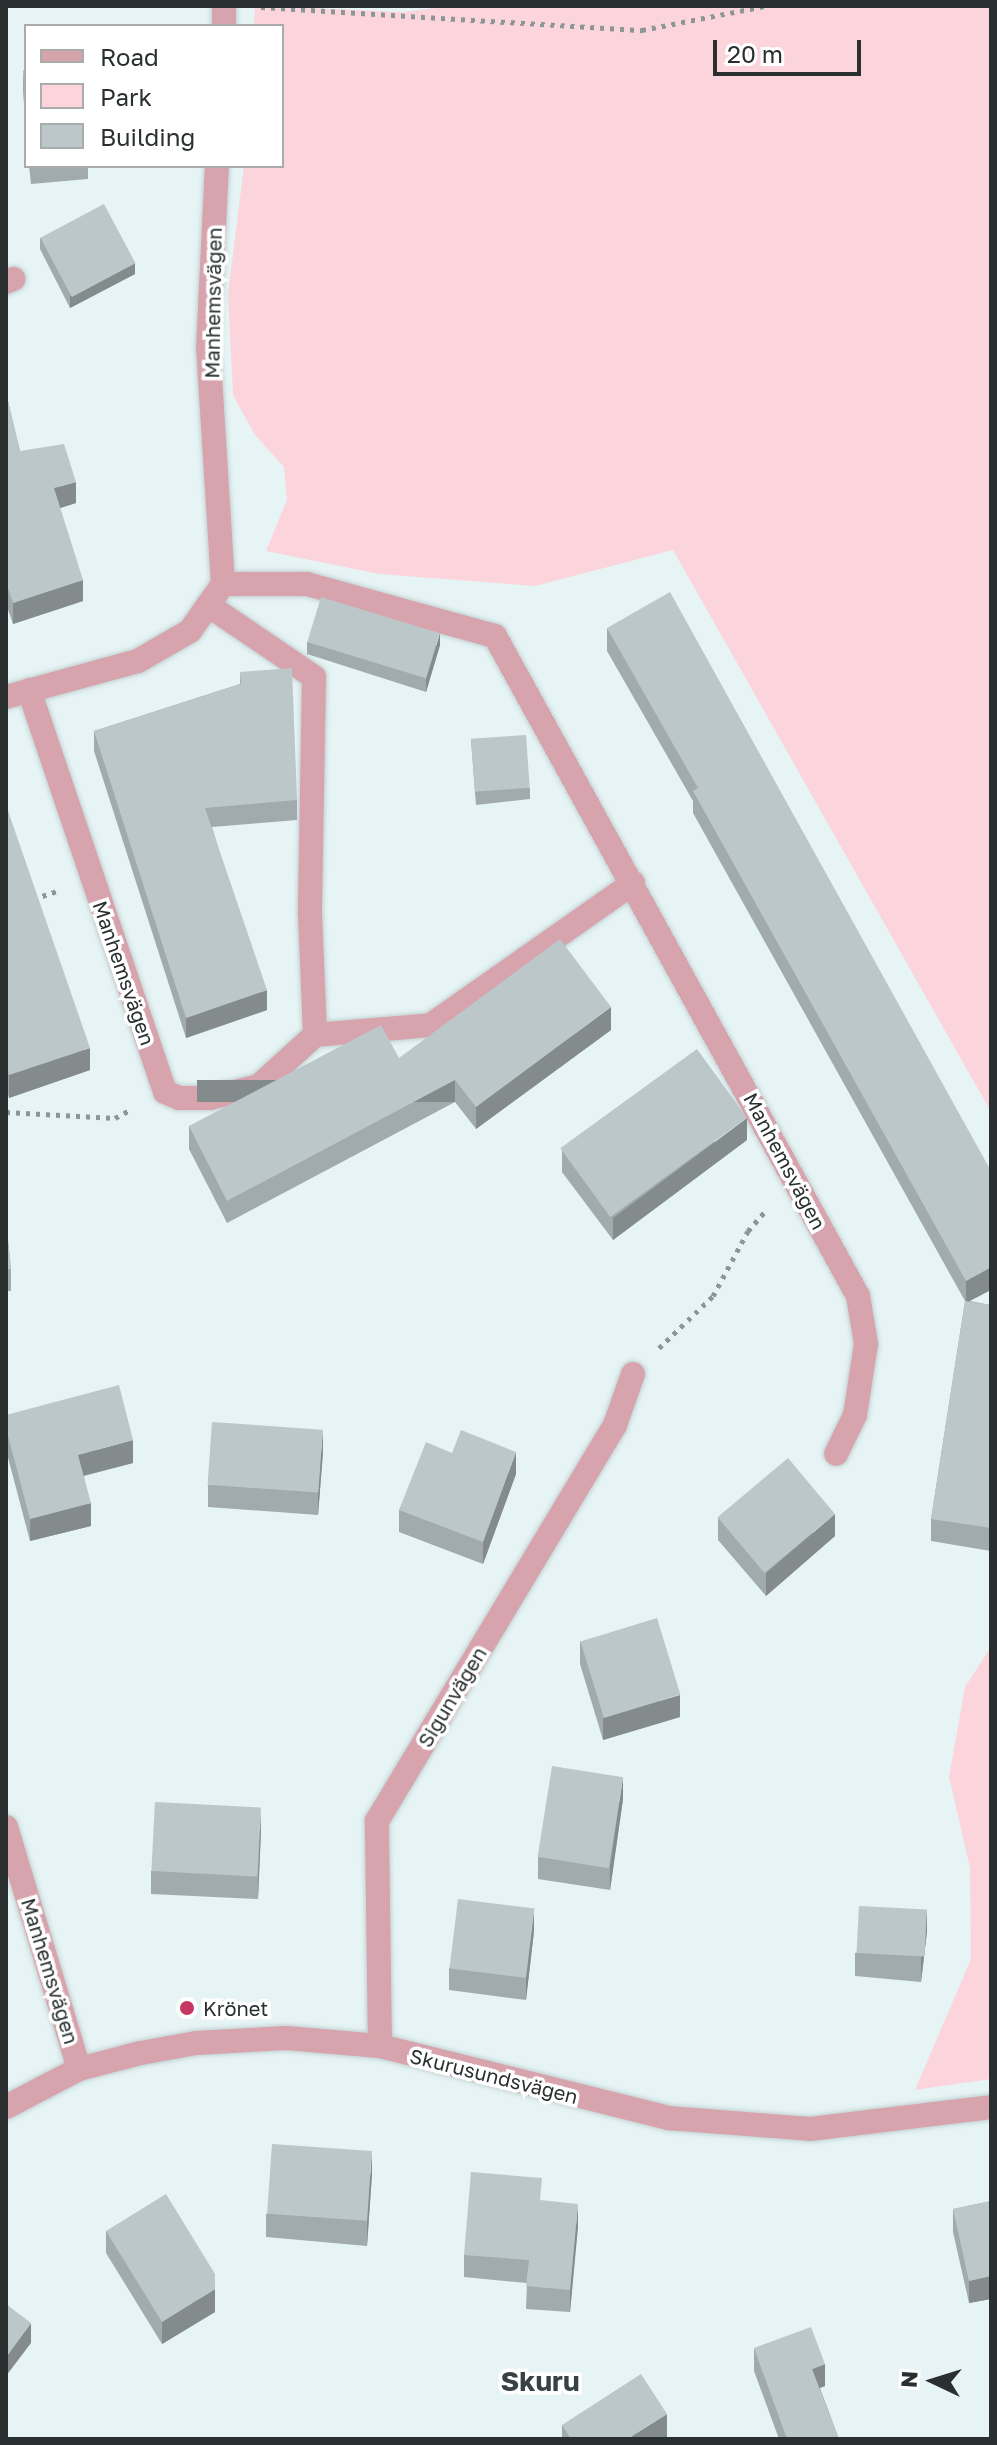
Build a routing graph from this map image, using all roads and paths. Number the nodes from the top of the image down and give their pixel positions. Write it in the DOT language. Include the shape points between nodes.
graph roads {
  1 [pos="247,6"];
  2 [pos="765,6"];
  3 [pos="217,168"];
  4 [pos="223,584"];
  5 [pos="208,605"];
  6 [pos="18,694"];
  7 [pos="92,878"];
  8 [pos="633,883"];
  9 [pos="20,904"];
  10 [pos="315,1035"];
  11 [pos="165,1092"];
  12 [pos="6,1112"];
  13 [pos="795,1178"];
  14 [pos="633,1374"];
  15 [pos="836,1454"];
  16 [pos="6,1827"];
  17 [pos="380,2046"];
  18 [pos="79,2069"];
  19 [pos="6,2107"];
  20 [pos="991,2107"];
  1 -- 2 [label="path" via="642,30"];
  3 -- 4 [label="street, Manhemsvägen" via="208,348"];
  4 -- 5 [label="street, Manhemsvägen"];
  4 -- 8 [label="street, Manhemsvägen" via="307,584 495,636"];
  5 -- 6 [label="street, Manhemsvägen" via="190,631 138,661"];
  5 -- 10 [label="street" via="314,677 310,914"];
  6 -- 7 [label="street, Manhemsvägen"];
  7 -- 9 [label="path"];
  7 -- 11 [label="street, Manhemsvägen"];
  8 -- 10 [label="street" via="431,1025"];
  8 -- 13 [label="street, Manhemsvägen"];
  10 -- 11 [label="street" via="259,1086 210,1098"];
  11 -- 12 [label="path" via="115,1118"];
  13 -- 14 [label="path" via="748,1231 713,1296"];
  13 -- 15 [label="street, Manhemsvägen" via="858,1296 866,1344 855,1415"];
  14 -- 17 [label="street, Sigunvägen" via="615,1425 377,1821 383,1956"];
  16 -- 18 [label="street, Manhemsvägen"];
  17 -- 18 [label="street, Skurusundsvägen" via="286,2038 196,2043"];
  17 -- 20 [label="street, Skurusundsvägen" via="668,2118 810,2129"];
  18 -- 19 [label="street, Skurusundsvägen"];
}
